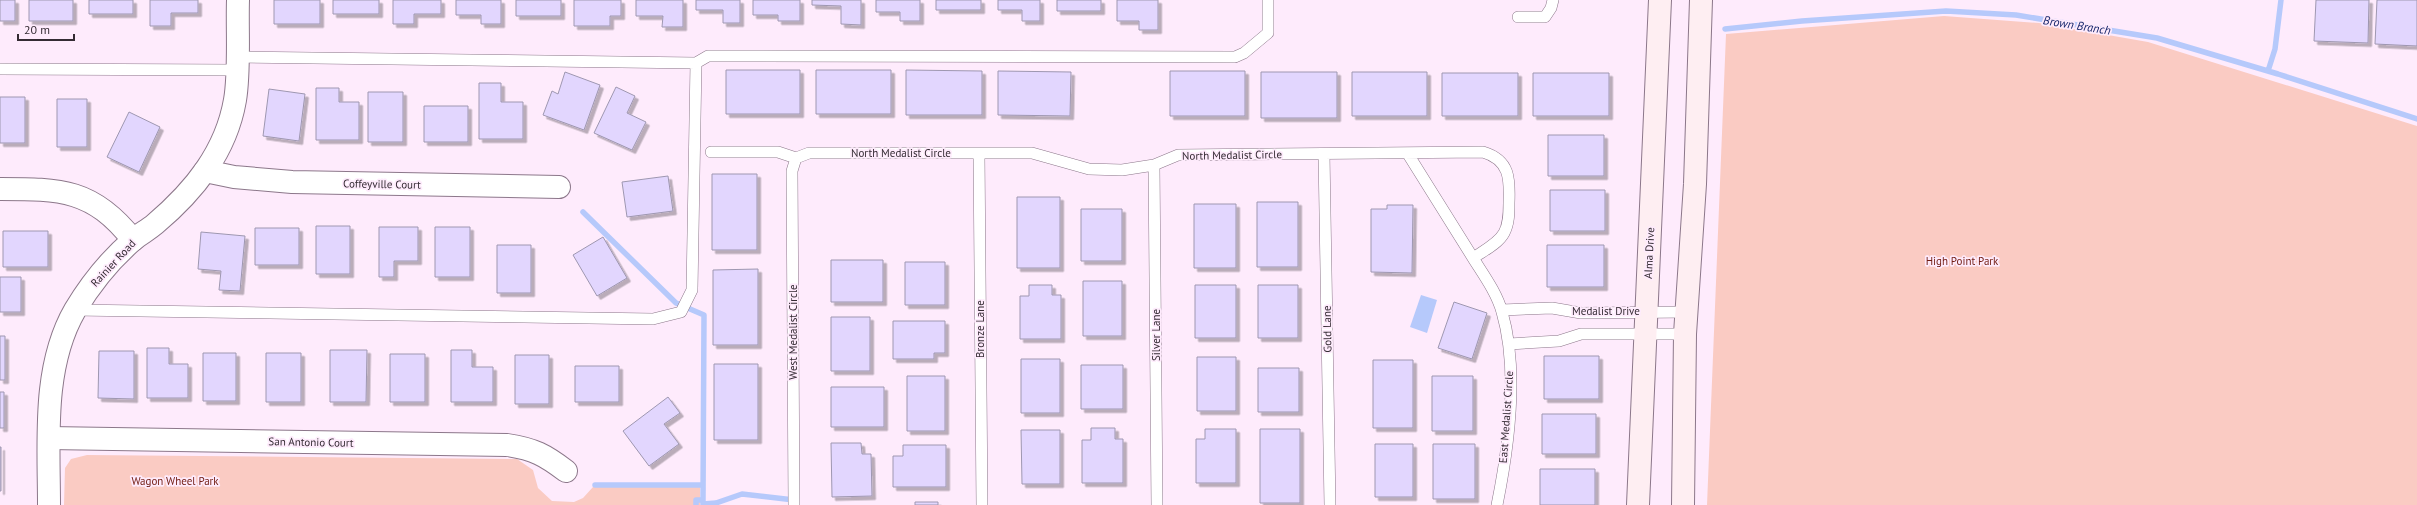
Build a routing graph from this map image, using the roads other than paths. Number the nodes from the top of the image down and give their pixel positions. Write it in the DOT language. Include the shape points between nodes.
graph roads {
  1 [pos="238,0"];
  2 [pos="1268,0"];
  3 [pos="1552,0"];
  4 [pos="1660,0"];
  5 [pos="1701,0"];
  6 [pos="1518,17"];
  7 [pos="236,63"];
  8 [pos="696,63"];
  9 [pos="0,69"];
  10 [pos="711,152"];
  11 [pos="979,154"];
  12 [pos="1324,154"];
  13 [pos="1408,154"];
  14 [pos="796,158"];
  15 [pos="1154,165"];
  16 [pos="205,171"];
  17 [pos="559,188"];
  18 [pos="0,189"];
  19 [pos="133,240"];
  20 [pos="1473,258"];
  21 [pos="75,310"];
  22 [pos="1502,310"];
  23 [pos="1646,311"];
  24 [pos="1686,312"];
  25 [pos="1646,333"];
  26 [pos="1686,334"];
  27 [pos="1509,344"];
  28 [pos="49,438"];
  29 [pos="566,471"];
  30 [pos="49,505"];
  31 [pos="794,505"];
  32 [pos="982,505"];
  33 [pos="1157,505"];
  34 [pos="1330,505"];
  35 [pos="1496,505"];
  36 [pos="1638,505"];
  37 [pos="1683,505"];
  1 -- 7 [label="street, Rainier Road"];
  2 -- 8 [label="lane" via="1268,33 1244,53 1235,57 708,56"];
  3 -- 6 [label="lane" via="1552,8 1545,17"];
  4 -- 23 [label="main road, Alma Drive"];
  5 -- 24 [label="main road" via="1695,184"];
  7 -- 8 [label="lane"];
  7 -- 9 [label="lane"];
  7 -- 16 [label="street, Rainier Road" via="235,98 230,120 220,145"];
  8 -- 21 [label="lane" via="692,290 681,312 653,319"];
  10 -- 14 [label="lane" via="778,152"];
  11 -- 14 [label="lane, North Medalist Circle" via="809,153"];
  11 -- 15 [label="lane, North Medalist Circle" via="1032,153 1089,169 1122,170"];
  11 -- 32 [label="lane, Bronze Lane"];
  12 -- 13 [label="lane, North Medalist Circle"];
  12 -- 15 [label="lane, North Medalist Circle" via="1178,155"];
  12 -- 34 [label="lane, Gold Lane"];
  13 -- 20 [label="lane, East Medalist Circle"];
  13 -- 20 [label="lane, North Medalist Circle" via="1483,152 1491,154 1502,163 1510,176 1508,222 1504,234"];
  14 -- 31 [label="lane, West Medalist Circle" via="792,171"];
  15 -- 33 [label="lane, Silver Lane"];
  16 -- 17 [label="street, Coffeyville Court" via="234,177 292,182"];
  16 -- 19 [label="street, Rainier Road" via="178,204 154,226"];
  18 -- 19 [label="street" via="63,192 85,198 105,209"];
  19 -- 21 [label="street, Rainier Road" via="95,280"];
  20 -- 22 [label="lane, East Medalist Circle"];
  21 -- 28 [label="street, Rainier Road" via="59,349 51,388"];
  22 -- 23 [label="lane, Medalist Drive" via="1552,308 1581,313"];
  22 -- 27 [label="lane, East Medalist Circle"];
  23 -- 24 [label="lane, Medalist Drive"];
  23 -- 25 [label="main road, Alma Drive"];
  24 -- 26 [label="main road"];
  25 -- 26 [label="lane, Medalist Drive"];
  25 -- 27 [label="lane, Medalist Drive" via="1581,334 1559,341"];
  25 -- 36 [label="main road, Alma Drive"];
  26 -- 37 [label="main road"];
  27 -- 35 [label="lane, East Medalist Circle" via="1509,406"];
  28 -- 29 [label="street, San Antonio Court" via="507,445 531,448 547,456"];
  28 -- 30 [label="street, Rainier Road"];
}
